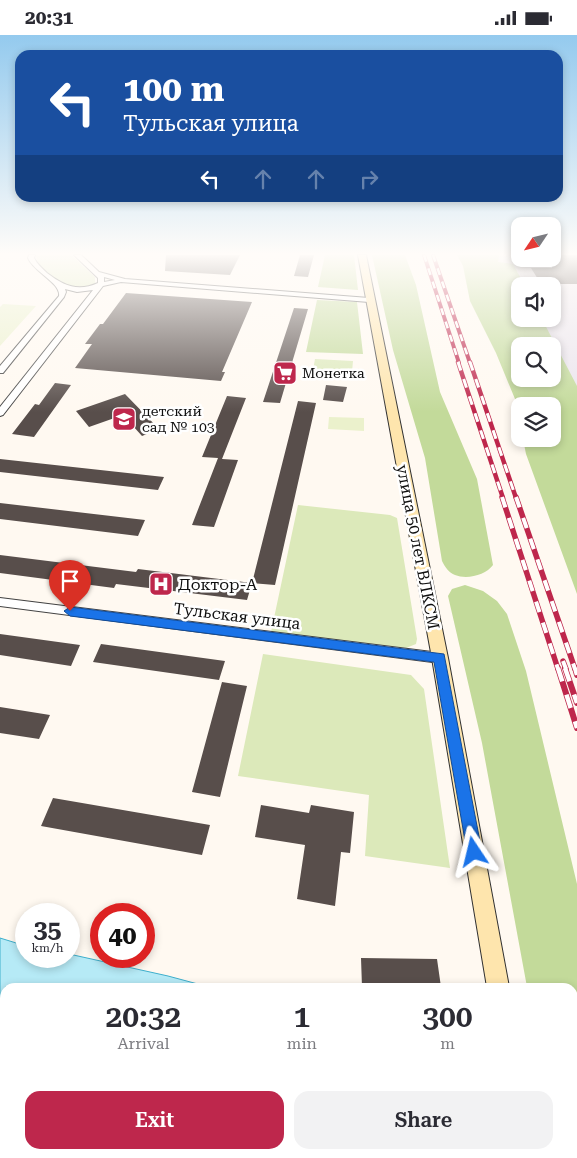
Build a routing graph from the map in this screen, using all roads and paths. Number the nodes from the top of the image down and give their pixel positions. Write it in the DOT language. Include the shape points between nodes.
graph roads {
  1 [pos="53,307"];
  2 [pos="83,307"];
  3 [pos="370,307"];
  4 [pos="0,371"];
  5 [pos="0,413"];
  6 [pos="0,602"];
  7 [pos="440,658"];
  8 [pos="497,983"];
  1 -- 4 [label="street"];
  2 -- 5 [label="street"];
  3 -- 7 [label="street, улица 50 лет ВЛКСМ"];
  6 -- 7 [label="street, Тульская улица"];
  7 -- 8 [label="street, улица 50 лет ВЛКСМ"];
}
